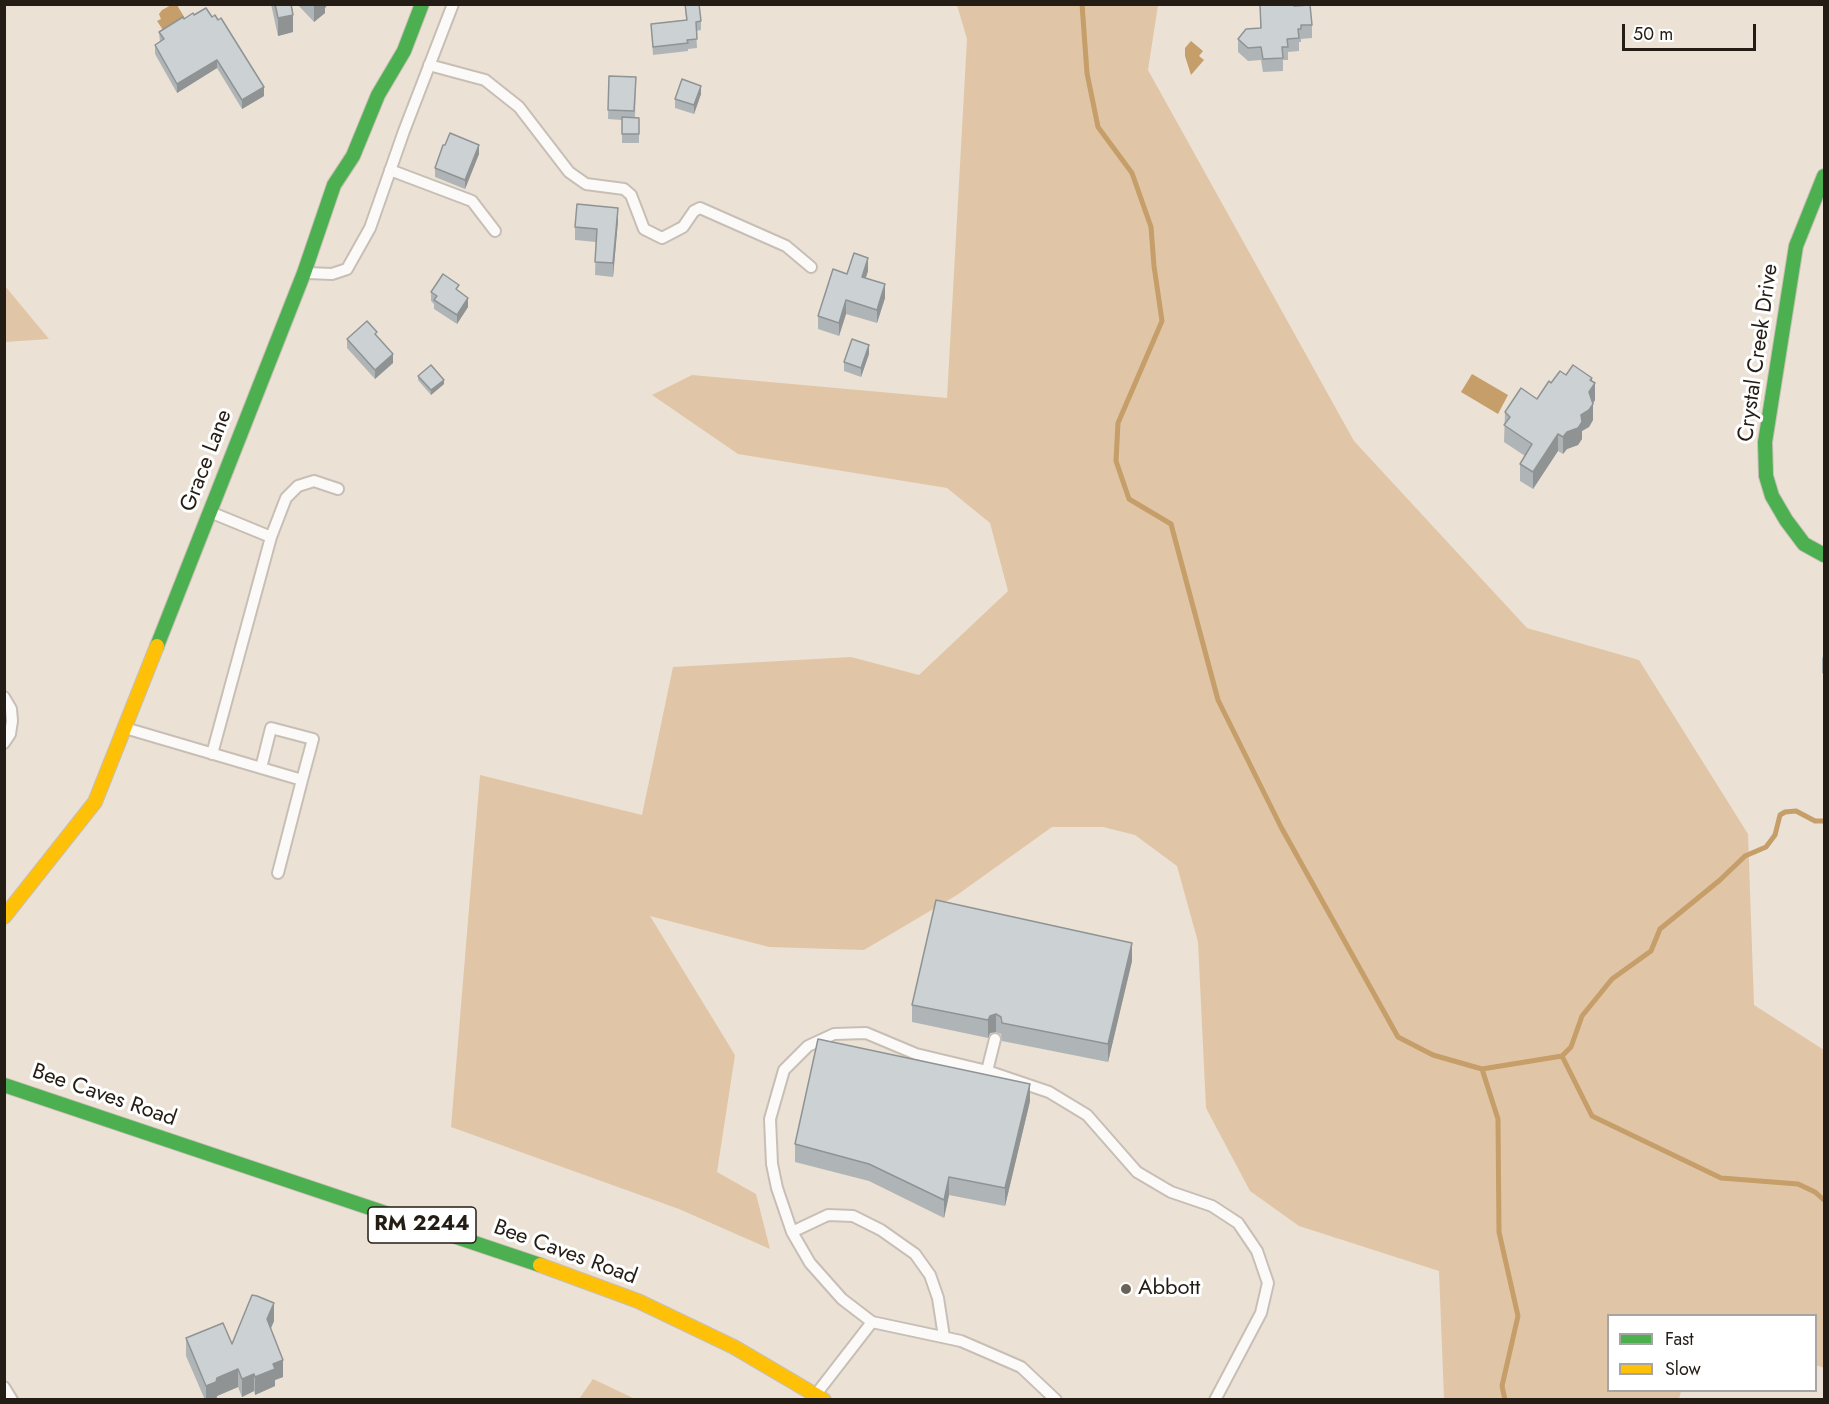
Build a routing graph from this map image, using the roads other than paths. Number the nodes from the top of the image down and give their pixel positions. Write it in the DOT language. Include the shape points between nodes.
graph roads {
  1 [pos="422,4"];
  2 [pos="453,4"];
  3 [pos="429,65"];
  4 [pos="390,170"];
  5 [pos="1824,176"];
  6 [pos="495,231"];
  7 [pos="812,267"];
  8 [pos="304,273"];
  9 [pos="338,489"];
  10 [pos="210,512"];
  11 [pos="271,537"];
  12 [pos="1824,555"];
  13 [pos="4,697"];
  14 [pos="124,728"];
  15 [pos="4,742"];
  16 [pos="212,754"];
  17 [pos="261,768"];
  18 [pos="302,780"];
  19 [pos="278,873"];
  20 [pos="6,909"];
  21 [pos="994,1039"];
  22 [pos="987,1071"];
  23 [pos="4,1085"];
  24 [pos="792,1232"];
  25 [pos="872,1322"];
  26 [pos="944,1337"];
  27 [pos="4,1387"];
  28 [pos="820,1396"];
  29 [pos="12,1400"];
  30 [pos="1056,1400"];
  31 [pos="1215,1400"];
  1 -- 8 [label="street, Grace Lane" via="404,51 378,95 353,156 334,185"];
  2 -- 3 [label="lane"];
  3 -- 4 [label="lane"];
  3 -- 7 [label="lane" via="485,80 519,107 569,172 586,184 624,189 631,195 644,229 662,238 683,227 699,208 786,246"];
  4 -- 6 [label="lane" via="472,201"];
  4 -- 8 [label="lane" via="370,228 347,269 332,274"];
  5 -- 12 [label="street, Crystal Creek Drive" via="1796,246 1765,442 1766,476 1772,496 1804,544"];
  8 -- 10 [label="street, Grace Lane"];
  9 -- 11 [label="lane" via="314,481 298,486 286,498"];
  10 -- 11 [label="lane"];
  10 -- 14 [label="street, Grace Lane"];
  11 -- 16 [label="lane"];
  13 -- 15 [label="lane" via="12,721"];
  14 -- 16 [label="lane"];
  14 -- 20 [label="street, Grace Lane" via="95,802"];
  16 -- 17 [label="lane"];
  17 -- 18 [label="lane"];
  17 -- 18 [label="lane" via="271,728 313,739"];
  18 -- 19 [label="lane"];
  21 -- 22 [label="lane"];
  22 -- 24 [label="lane" via="916,1054 866,1034 834,1034 808,1046 784,1070 770,1119 775,1180"];
  22 -- 31 [label="lane" via="1049,1092 1087,1115 1137,1172 1171,1192 1212,1206 1238,1223 1257,1251 1268,1283 1261,1313"];
  23 -- 28 [label="street, Bee Caves Road / RM 2244" via="638,1301 734,1347"];
  24 -- 25 [label="lane" via="810,1263 842,1299"];
  24 -- 26 [label="lane" via="828,1215 853,1216 881,1230 915,1254 930,1275"];
  25 -- 26 [label="lane"];
  25 -- 28 [label="lane"];
  26 -- 30 [label="lane" via="1021,1367"];
  27 -- 29 [label="lane"];
}
